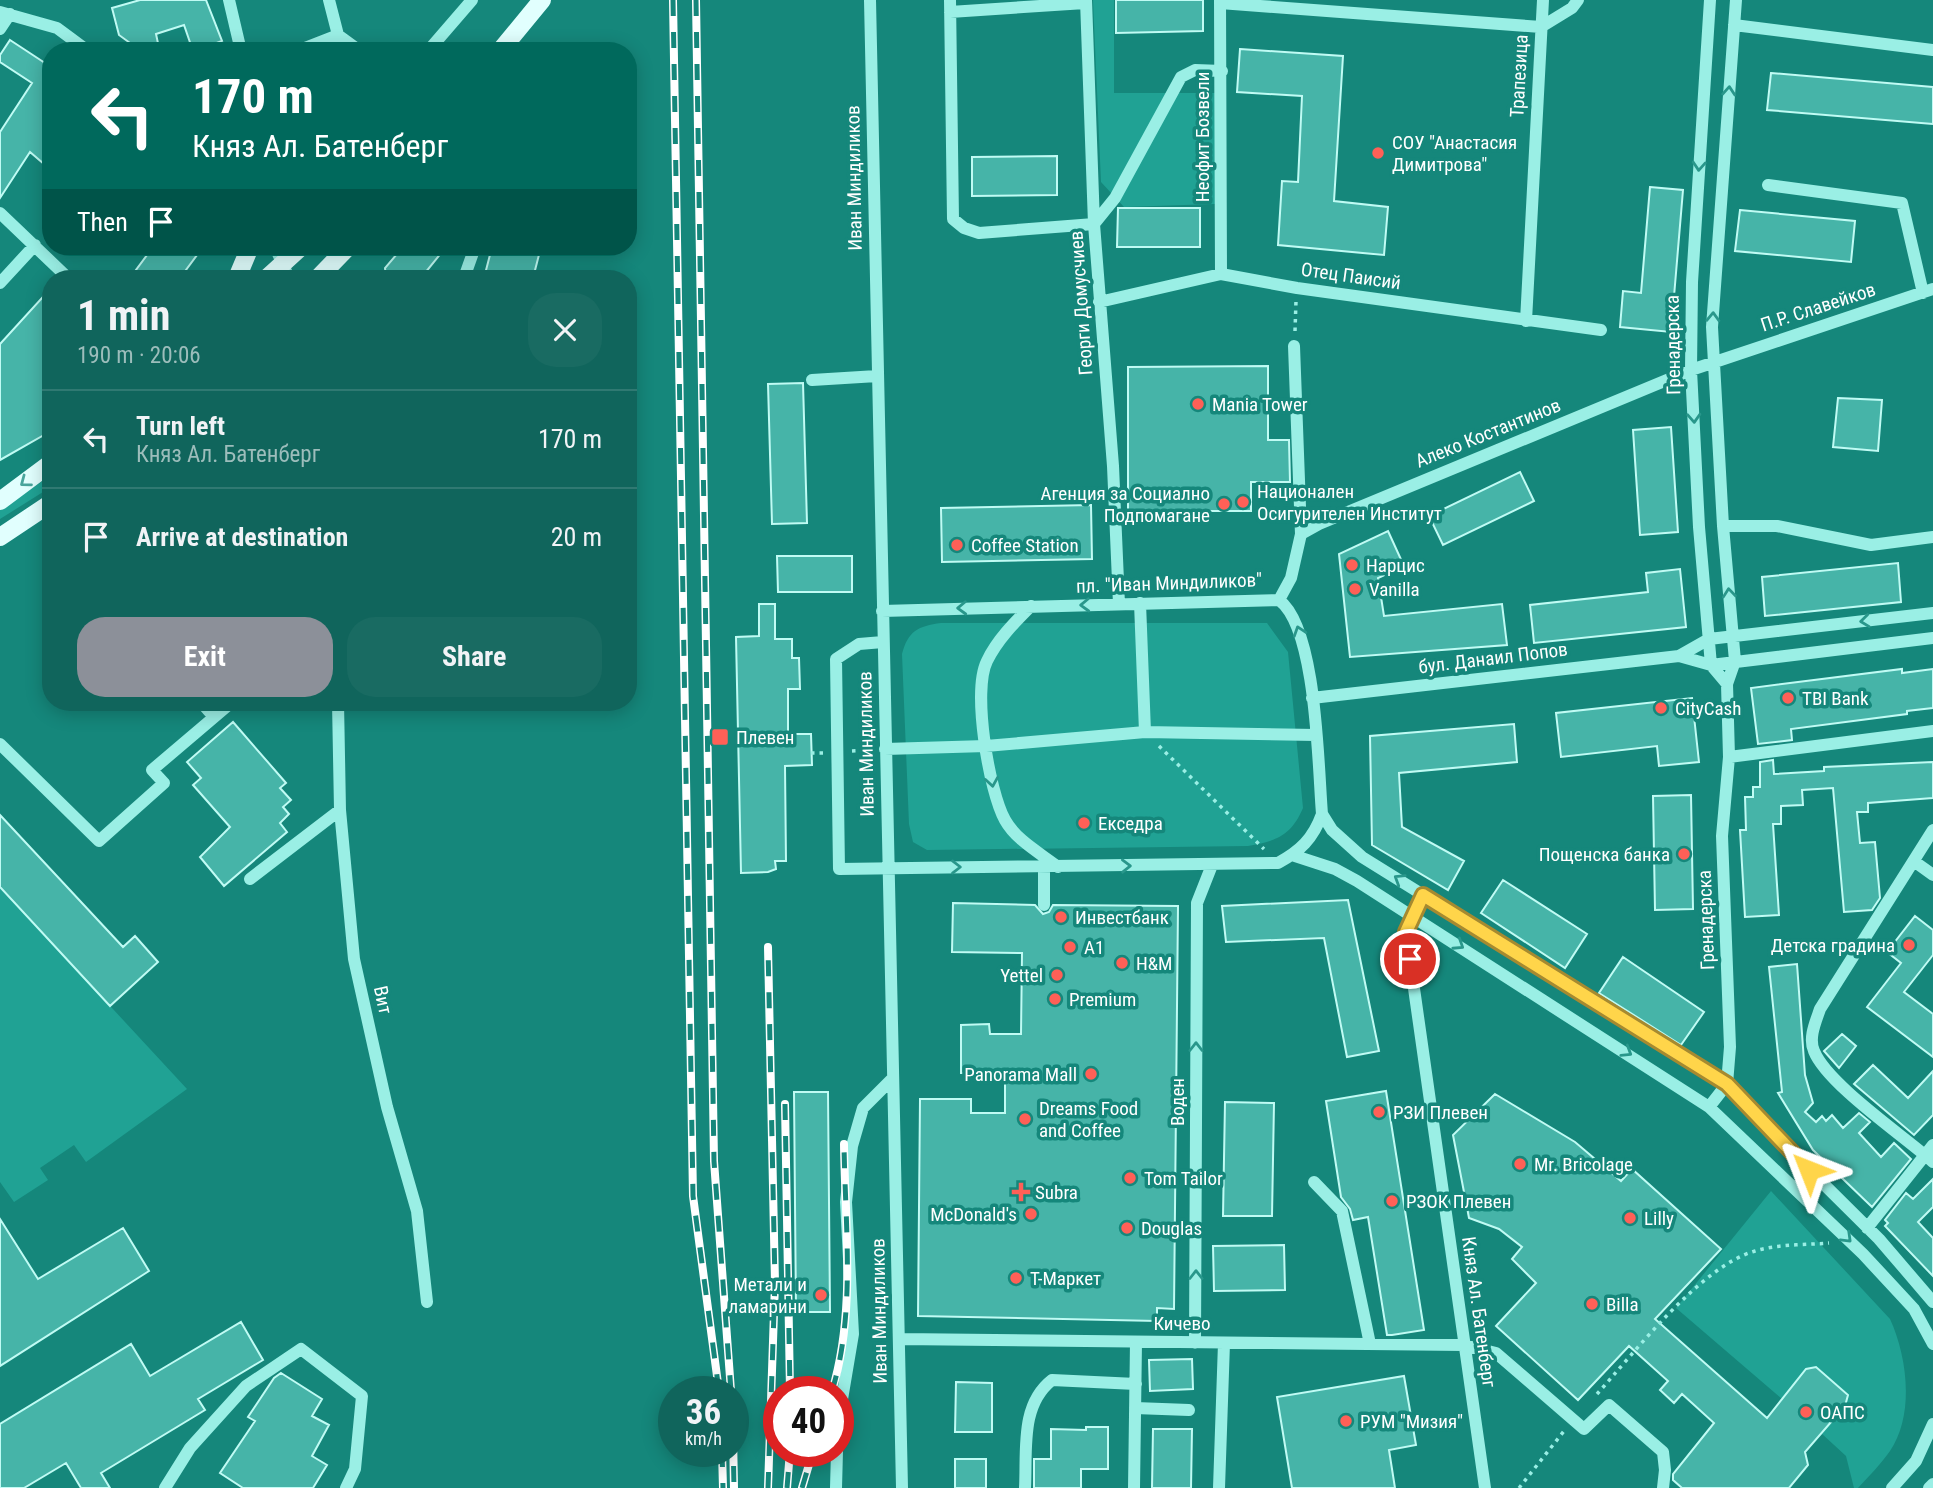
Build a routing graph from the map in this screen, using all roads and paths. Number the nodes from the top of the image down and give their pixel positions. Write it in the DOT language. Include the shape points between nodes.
graph roads {
  1 [pos="229,0"];
  2 [pos="329,0"];
  3 [pos="472,0"];
  4 [pos="542,0"];
  5 [pos="870,0"];
  6 [pos="1543,0"];
  7 [pos="1578,0"];
  8 [pos="1710,0"];
  9 [pos="1736,0"];
  10 [pos="1220,1"];
  11 [pos="1086,2"];
  12 [pos="950,6"];
  13 [pos="5,13"];
  14 [pos="1734,25"];
  15 [pos="1541,27"];
  16 [pos="0,29"];
  17 [pos="338,35"];
  18 [pos="76,42"];
  19 [pos="239,42"];
  20 [pos="320,42"];
  21 [pos="348,42"];
  22 [pos="436,42"];
  23 [pos="507,42"];
  24 [pos="1933,50"];
  25 [pos="1222,71"];
  26 [pos="1768,185"];
  27 [pos="0,213"];
  28 [pos="1094,224"];
  29 [pos="35,245"];
  30 [pos="42,252"];
  31 [pos="46,256"];
  32 [pos="341,256"];
  33 [pos="60,270"];
  34 [pos="326,270"];
  35 [pos="1220,274"];
  36 [pos="0,282"];
  37 [pos="1297,288"];
  38 [pos="1928,291"];
  39 [pos="1099,302"];
  40 [pos="1526,321"];
  41 [pos="1601,330"];
  42 [pos="1294,346"];
  43 [pos="1715,361"];
  44 [pos="1691,370"];
  45 [pos="877,376"];
  46 [pos="811,380"];
  47 [pos="42,470"];
  48 [pos="0,501"];
  49 [pos="42,509"];
  50 [pos="1723,526"];
  51 [pos="1301,534"];
  52 [pos="0,537"];
  53 [pos="1933,537"];
  54 [pos="1279,600"];
  55 [pos="1140,603"];
  56 [pos="1119,604"];
  57 [pos="1031,606"];
  58 [pos="882,611"];
  59 [pos="1933,613"];
  60 [pos="1733,637"];
  61 [pos="1933,638"];
  62 [pos="1709,639"];
  63 [pos="883,642"];
  64 [pos="1679,656"];
  65 [pos="1735,661"];
  66 [pos="1712,665"];
  67 [pos="1727,684"];
  68 [pos="1312,698"];
  69 [pos="209,711"];
  70 [pos="221,711"];
  71 [pos="338,711"];
  72 [pos="214,717"];
  73 [pos="1933,731"];
  74 [pos="1145,732"];
  75 [pos="1316,735"];
  76 [pos="0,744"];
  77 [pos="986,746"];
  78 [pos="885,749"];
  79 [pos="1729,757"];
  80 [pos="340,810"];
  81 [pos="1322,814"];
  82 [pos="1933,830"];
  83 [pos="1292,855"];
  84 [pos="1915,862"];
  85 [pos="1278,863"];
  86 [pos="1212,865"];
  87 [pos="1051,867"];
  88 [pos="888,868"];
  89 [pos="1933,875"];
  90 [pos="250,879"];
  91 [pos="1423,895"];
  92 [pos="1044,905"];
  93 [pos="1412,915"];
  94 [pos="893,1078"];
  95 [pos="1727,1084"];
  96 [pos="1709,1107"];
  97 [pos="1930,1154"];
  98 [pos="1314,1182"];
  99 [pos="1867,1228"];
  100 [pos="1849,1241"];
  101 [pos="427,1302"];
  102 [pos="1933,1302"];
  103 [pos="899,1339"];
  104 [pos="1136,1342"];
  105 [pos="1195,1343"];
  106 [pos="1223,1343"];
  107 [pos="1370,1344"];
  108 [pos="1933,1344"];
  109 [pos="1464,1345"];
  110 [pos="846,1376"];
  111 [pos="1136,1384"];
  112 [pos="1135,1408"];
  113 [pos="1189,1410"];
  114 [pos="1573,1419"];
  115 [pos="1933,1424"];
  116 [pos="837,1467"];
  117 [pos="1933,1484"];
  118 [pos="165,1488"];
  119 [pos="346,1488"];
  120 [pos="836,1488"];
  121 [pos="902,1488"];
  122 [pos="1025,1488"];
  123 [pos="1134,1488"];
  124 [pos="1219,1488"];
  125 [pos="1485,1488"];
  126 [pos="1520,1488"];
  127 [pos="1663,1488"];
  128 [pos="1892,1488"];
  129 [pos="1929,1488"];
  1 -- 19 [label="street"];
  2 -- 17 [label="street"];
  3 -- 22 [label="street"];
  4 -- 23 [label="main road"];
  5 -- 45 [label="street, Иван Миндиликов"];
  6 -- 15 [label="street, Трапезица"];
  7 -- 15 [label="street"];
  8 -- 44 [label="street, Гренадерска, one-way" via="1692,282"];
  9 -- 14 [label="street, Гренадерска"];
  10 -- 15 [label="street"];
  10 -- 25 [label="street, Неофит Бозвели"];
  11 -- 12 [label="street"];
  11 -- 28 [label="street, Георги Домусчиев"];
  12 -- 28 [label="street" via="953,219 979,233"];
  13 -- 16 [label="street"];
  13 -- 18 [label="street" via="57,28"];
  14 -- 24 [label="street"];
  43 -- 14 [label="street, Гренадерска, one-way" via="1712,327"];
  15 -- 40 [label="street, Трапезица"];
  17 -- 20 [label="street"];
  17 -- 21 [label="street"];
  25 -- 28 [label="street" via="1195,70 1181,77 1115,198"];
  25 -- 35 [label="street, Неофит Бозвели"];
  26 -- 38 [label="street" via="1902,203"];
  27 -- 29 [label="street"];
  28 -- 39 [label="street, Георги Домусчиев"];
  29 -- 30 [label="street"];
  29 -- 36 [label="street"];
  31 -- 33 [label="street"];
  32 -- 34 [label="main road"];
  35 -- 37 [label="street, Отец Паисий"];
  35 -- 39 [label="street, Отец Паисий"];
  37 -- 40 [label="street, Отец Паисий"];
  37 -- 42 [label="path"];
  38 -- 43 [label="street, П.Р. Славейков"];
  39 -- 56 [label="street, Георги Домусчиев"];
  40 -- 41 [label="street, Отец Паисий"];
  42 -- 51 [label="street"];
  43 -- 44 [label="street, П.Р. Славейков"];
  43 -- 50 [label="street, Гренадерска"];
  44 -- 51 [label="street, Алеко Костантинов"];
  44 -- 62 [label="street, Гренадерска, one-way"];
  45 -- 46 [label="street"];
  45 -- 58 [label="street, Иван Миндиликов"];
  47 -- 48 [label="main road, one-way"];
  49 -- 52 [label="main road"];
  50 -- 53 [label="street" via="1777,526 1871,545"];
  60 -- 50 [label="street, Гренадерска, one-way"];
  51 -- 54 [label="street" via="1291,578"];
  54 -- 55 [label="street, пл. \"Иван Миндиликов\""];
  68 -- 54 [label="street, пл. \"Иван Миндиликов\", one-way" via="1298,628 1289,607"];
  55 -- 56 [label="street, пл. \"Иван Миндиликов\""];
  55 -- 74 [label="street"];
  56 -- 57 [label="street, пл. \"Иван Миндиликов\", one-way"];
  57 -- 58 [label="street, пл. \"Иван Миндиликов\", one-way"];
  57 -- 77 [label="street" via="1004,634 986,663 981,690"];
  58 -- 63 [label="street, Иван Миндиликов"];
  59 -- 60 [label="street, бул. Данаил Попов, one-way"];
  60 -- 62 [label="street, бул. Данаил Попов"];
  60 -- 65 [label="street, Гренадерска"];
  61 -- 65 [label="street, бул. Данаил Попов"];
  62 -- 64 [label="street, бул. Данаил Попов"];
  62 -- 66 [label="street, Гренадерска"];
  63 -- 78 [label="street, Иван Миндиликов"];
  63 -- 88 [label="street" via="859,644 836,659 839,869"];
  64 -- 66 [label="street, бул. Данаил Попов"];
  64 -- 68 [label="street, бул. Данаил Попов"];
  65 -- 66 [label="street, бул. Данаил Попов"];
  65 -- 67 [label="street, Гренадерска"];
  66 -- 67 [label="street"];
  67 -- 79 [label="street, Гренадерска"];
  68 -- 75 [label="street, пл. \"Иван Миндиликов\""];
  69 -- 72 [label="street"];
  70 -- 72 [label="street"];
  71 -- 80 [label="street, Вит"];
  72 -- 76 [label="street" via="152,770 164,783 99,841"];
  73 -- 79 [label="street"];
  74 -- 75 [label="street"];
  74 -- 77 [label="street"];
  74 -- 85 [label="path"];
  75 -- 81 [label="street, пл. \"Иван Миндиликов\""];
  77 -- 78 [label="street"];
  77 -- 87 [label="street, one-way" via="994,795 1007,823"];
  78 -- 88 [label="street, Иван Миндиликов"];
  79 -- 95 [label="street, Гренадерска" via="1722,836 1730,1047"];
  80 -- 90 [label="street"];
  80 -- 101 [label="street, Вит" via="354,959 387,1107 417,1211"];
  81 -- 83 [label="street" via="1316,831"];
  91 -- 81 [label="street, one-way" via="1348,845"];
  82 -- 84 [label="street"];
  83 -- 85 [label="street"];
  83 -- 93 [label="street" via="1335,869"];
  84 -- 89 [label="street"];
  84 -- 97 [label="street" via="1820,1009 1812,1031 1813,1050 1830,1075"];
  85 -- 86 [label="street"];
  87 -- 86 [label="street, one-way"];
  105 -- 86 [label="street, Воден, one-way" via="1196,903"];
  88 -- 87 [label="street, one-way"];
  87 -- 92 [label="street"];
  88 -- 94 [label="street, Иван Миндиликов"];
  91 -- 93 [label="street, Княз Ал. Батенберг"];
  91 -- 95 [label="street"];
  93 -- 96 [label="street, one-way"];
  93 -- 109 [label="street, Княз Ал. Батенберг" via="1406,932"];
  94 -- 103 [label="street, Иван Миндиликов"];
  94 -- 110 [label="street" via="863,1108 852,1146 846,1202 853,1334"];
  95 -- 96 [label="street"];
  95 -- 99 [label="street"];
  96 -- 100 [label="street, one-way"];
  97 -- 99 [label="street"];
  98 -- 107 [label="street" via="1342,1211"];
  99 -- 102 [label="street"];
  100 -- 108 [label="street" via="1914,1309"];
  100 -- 114 [label="path" via="1753,1251 1719,1270 1679,1304"];
  103 -- 104 [label="street, Кичево"];
  103 -- 121 [label="street, Иван Миндиликов"];
  104 -- 105 [label="street, Кичево"];
  104 -- 111 [label="street"];
  105 -- 106 [label="street, Кичево"];
  106 -- 107 [label="street, Кичево"];
  106 -- 124 [label="street"];
  107 -- 109 [label="street, Кичево"];
  109 -- 114 [label="street, Кичево" via="1496,1353"];
  109 -- 125 [label="street, Княз Ал. Батенберг"];
  111 -- 112 [label="street"];
  111 -- 122 [label="street" via="1052,1380 1037,1391 1030,1409"];
  112 -- 113 [label="street"];
  112 -- 123 [label="street"];
  114 -- 126 [label="path"];
  114 -- 127 [label="street" via="1584,1429 1609,1405 1663,1452"];
  115 -- 128 [label="street" via="1916,1461"];
  116 -- 120 [label="street"];
  117 -- 129 [label="street"];
  118 -- 119 [label="street" via="190,1448 246,1386 301,1349 362,1396 355,1469"];
}
